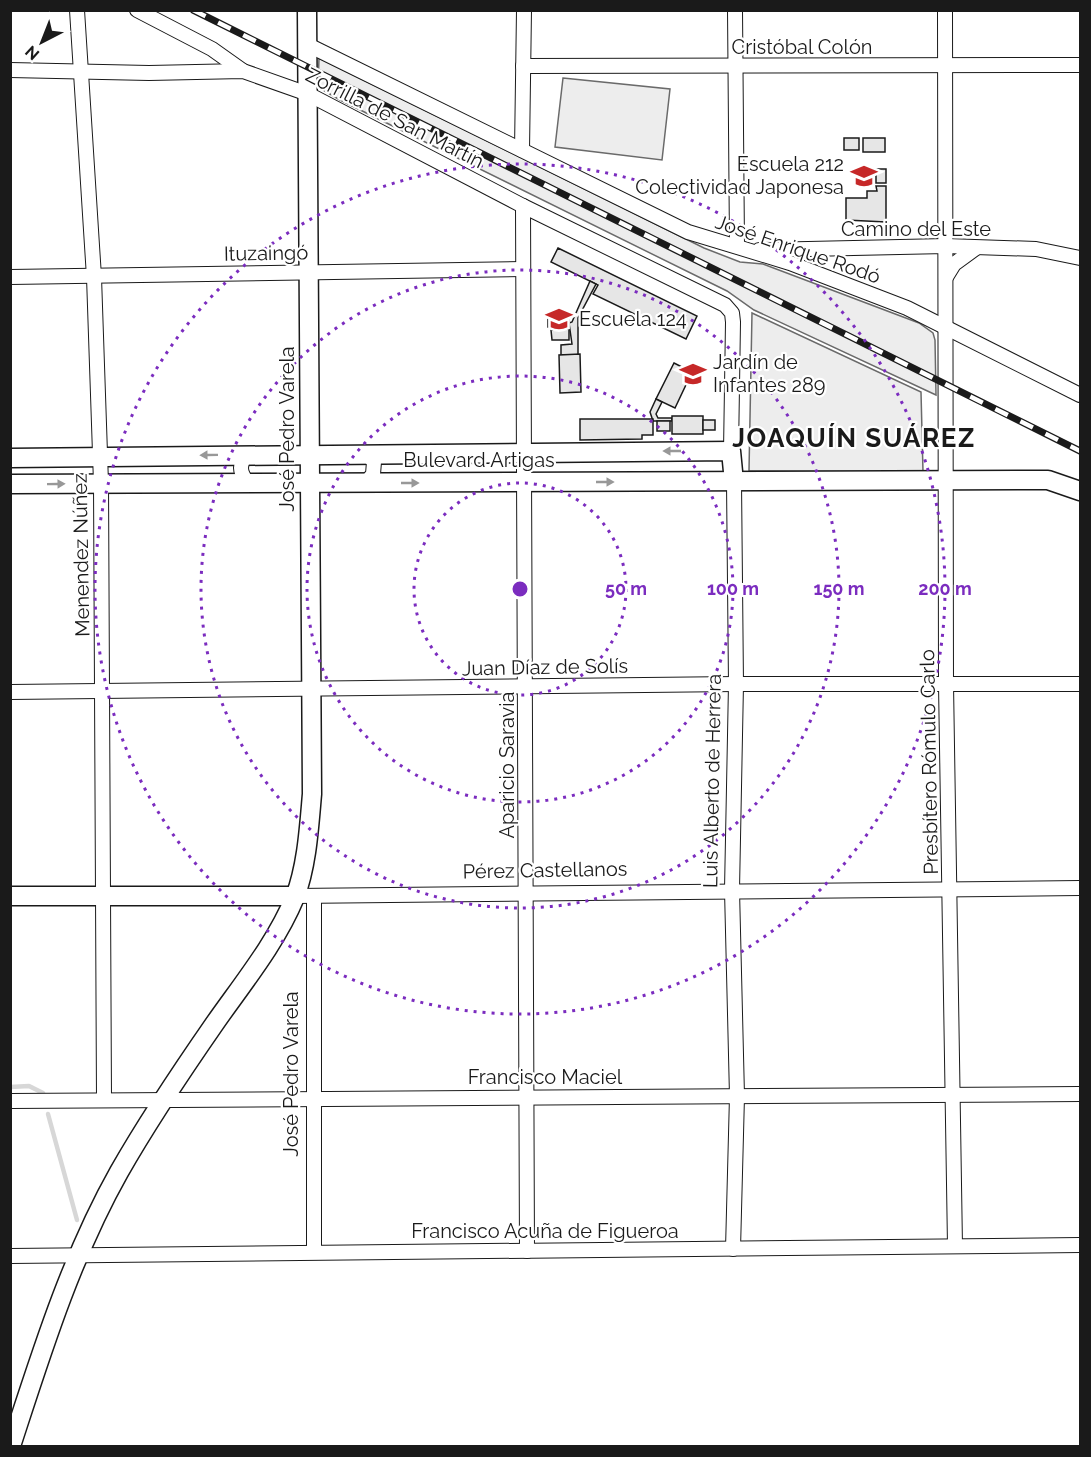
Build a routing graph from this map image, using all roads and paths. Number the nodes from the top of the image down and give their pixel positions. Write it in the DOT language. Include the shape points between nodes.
graph roads {
  1 [pos="76,10"];
  2 [pos="137,10"];
  3 [pos="307,10"];
  4 [pos="524,10"];
  5 [pos="735,10"];
  6 [pos="945,10"];
  7 [pos="308,45"];
  8 [pos="1080,65"];
  9 [pos="524,66"];
  10 [pos="736,67"];
  11 [pos="945,67"];
  12 [pos="10,70"];
  13 [pos="80,71"];
  14 [pos="243,71"];
  15 [pos="308,94"];
  16 [pos="522,150"];
  17 [pos="523,206"];
  18 [pos="737,246"];
  19 [pos="946,246"];
  20 [pos="976,248"];
  21 [pos="751,251"];
  22 [pos="1080,258"];
  23 [pos="523,269"];
  24 [pos="310,272"];
  25 [pos="10,277"];
  26 [pos="94,277"];
  27 [pos="946,277"];
  28 [pos="732,313"];
  29 [pos="944,326"];
  30 [pos="1080,395"];
  31 [pos="730,450"];
  32 [pos="523,452"];
  33 [pos="247,454"];
  34 [pos="310,454"];
  35 [pos="367,454"];
  36 [pos="99,457"];
  37 [pos="10,458"];
  38 [pos="947,479"];
  39 [pos="247,482"];
  40 [pos="734,482"];
  41 [pos="100,483"];
  42 [pos="310,483"];
  43 [pos="366,483"];
  44 [pos="523,483"];
  45 [pos="10,484"];
  46 [pos="1080,491"];
  47 [pos="736,684"];
  48 [pos="946,684"];
  49 [pos="1080,684"];
  50 [pos="526,687"];
  51 [pos="311,688"];
  52 [pos="10,692"];
  53 [pos="103,692"];
  54 [pos="1080,888"];
  55 [pos="732,890"];
  56 [pos="951,890"];
  57 [pos="526,892"];
  58 [pos="10,896"];
  59 [pos="104,896"];
  60 [pos="295,896"];
  61 [pos="314,896"];
  62 [pos="1080,1094"];
  63 [pos="736,1096"];
  64 [pos="527,1097"];
  65 [pos="954,1097"];
  66 [pos="314,1098"];
  67 [pos="104,1100"];
  68 [pos="163,1100"];
  69 [pos="10,1101"];
  70 [pos="1080,1245"];
  71 [pos="955,1246"];
  72 [pos="733,1249"];
  73 [pos="527,1251"];
  74 [pos="314,1252"];
  75 [pos="80,1255"];
  76 [pos="10,1256"];
  77 [pos="11,1446"];
  1 -- 13 [label="street, Menendez Núñez"];
  2 -- 14 [label="street" via="212,49"];
  3 -- 7 [label="street, José Pedro Varela"];
  4 -- 9 [label="street"];
  5 -- 10 [label="street"];
  6 -- 11 [label="street, Presbítero Rómulo Carlo"];
  7 -- 15 [label="street, José Pedro Varela"];
  7 -- 16 [label="street, José Enrique Rodó"];
  8 -- 11 [label="street, Cristóbal Colón"];
  9 -- 10 [label="street, Cristóbal Colón"];
  9 -- 16 [label="street"];
  10 -- 11 [label="street, Cristóbal Colón"];
  10 -- 18 [label="street"];
  11 -- 19 [label="street, Presbítero Rómulo Carlo"];
  12 -- 13 [label="street, Zorrilla de San Martín"];
  13 -- 14 [label="street, Zorrilla de San Martín"];
  13 -- 26 [label="street, Menendez Núñez"];
  14 -- 15 [label="street, Zorrilla de San Martín"];
  15 -- 17 [label="street, Zorrilla de San Martín"];
  15 -- 24 [label="street, José Pedro Varela"];
  16 -- 18 [label="street, José Enrique Rodó" via="688,232"];
  17 -- 23 [label="street, Aparicio Saravia"];
  17 -- 28 [label="street, Zorrilla de San Martín" via="725,305"];
  18 -- 21 [label="street, José Enrique Rodó"];
  19 -- 20 [label="street, Camino del Este"];
  19 -- 21 [label="street, Camino del Este"];
  19 -- 27 [label="street, Presbítero Rómulo Carlo"];
  20 -- 22 [label="street, Camino del Este" via="1036,249"];
  20 -- 27 [label="street" via="954,264"];
  21 -- 29 [label="street, José Enrique Rodó" via="849,285"];
  23 -- 24 [label="street, Ituzaingó"];
  23 -- 32 [label="street, Aparicio Saravia"];
  24 -- 26 [label="street, Ituzaingó"];
  24 -- 34 [label="street, José Pedro Varela"];
  25 -- 26 [label="street, Ituzaingó"];
  26 -- 36 [label="street, Menendez Núñez"];
  27 -- 29 [label="street, Presbítero Rómulo Carlo"];
  28 -- 31 [label="street, Luis Alberto de Herrera"];
  29 -- 30 [label="street, José Enrique Rodó"];
  29 -- 38 [label="street, Presbítero Rómulo Carlo"];
  31 -- 32 [label="street, Bulevard Artigas, one-way"];
  31 -- 40 [label="street, Luis Alberto de Herrera"];
  32 -- 35 [label="street, Bulevard Artigas"];
  32 -- 44 [label="street, Aparicio Saravia"];
  33 -- 34 [label="street, Bulevard Artigas"];
  33 -- 36 [label="street, Bulevard Artigas, one-way"];
  33 -- 39 [label="street" via="240,462 240,473"];
  34 -- 35 [label="street, Bulevard Artigas"];
  34 -- 42 [label="street, José Pedro Varela"];
  35 -- 43 [label="street" via="374,462 373,474"];
  36 -- 37 [label="street, Bulevard Artigas"];
  36 -- 41 [label="street, Menendez Núñez"];
  38 -- 40 [label="street, Bulevard Artigas"];
  38 -- 46 [label="street, Bulevard Artigas" via="1048,480"];
  38 -- 48 [label="street, Presbítero Rómulo Carlo"];
  39 -- 41 [label="street, Bulevard Artigas"];
  39 -- 42 [label="street, Bulevard Artigas"];
  44 -- 40 [label="street, Bulevard Artigas, one-way"];
  40 -- 47 [label="street, Luis Alberto de Herrera"];
  45 -- 41 [label="street, Bulevard Artigas, one-way"];
  41 -- 53 [label="street, Menendez Núñez"];
  42 -- 43 [label="street, Bulevard Artigas"];
  42 -- 51 [label="street, José Pedro Varela"];
  43 -- 44 [label="street, Bulevard Artigas, one-way"];
  44 -- 50 [label="street, Aparicio Saravia"];
  47 -- 48 [label="street, Juan Díaz de Solís"];
  47 -- 50 [label="street, Juan Díaz de Solís"];
  47 -- 55 [label="street, Luis Alberto de Herrera"];
  48 -- 49 [label="street, Juan Díaz de Solís"];
  48 -- 56 [label="street, Presbítero Rómulo Carlo"];
  50 -- 51 [label="street, Juan Díaz de Solís"];
  50 -- 57 [label="street, Aparicio Saravia"];
  51 -- 53 [label="street, Juan Díaz de Solís"];
  51 -- 60 [label="street, José Pedro Varela" via="312,794 307,846"];
  52 -- 53 [label="street, Juan Díaz de Solís"];
  53 -- 59 [label="street, Menendez Núñez"];
  54 -- 56 [label="street, Pérez Castellanos"];
  55 -- 56 [label="street, Pérez Castellanos"];
  55 -- 57 [label="street, Pérez Castellanos"];
  55 -- 63 [label="street, Luis Alberto de Herrera"];
  56 -- 65 [label="street, Presbítero Rómulo Carlo"];
  57 -- 61 [label="street, Pérez Castellanos"];
  57 -- 64 [label="street, Aparicio Saravia"];
  58 -- 59 [label="street, Pérez Castellanos"];
  59 -- 60 [label="street, Pérez Castellanos"];
  59 -- 67 [label="street, Menendez Núñez"];
  60 -- 61 [label="street, Pérez Castellanos"];
  60 -- 68 [label="street, José Pedro Varela" via="258,963"];
  61 -- 66 [label="street, José Pedro Varela"];
  62 -- 65 [label="street, Francisco Maciel"];
  63 -- 64 [label="street, Francisco Maciel"];
  63 -- 65 [label="street, Francisco Maciel"];
  63 -- 72 [label="street, Luis Alberto de Herrera"];
  64 -- 66 [label="street, Francisco Maciel"];
  64 -- 73 [label="street, Aparicio Saravia"];
  65 -- 71 [label="street, Presbítero Rómulo Carlo"];
  66 -- 68 [label="street, Francisco Maciel"];
  66 -- 74 [label="street, José Pedro Varela"];
  67 -- 68 [label="street, Francisco Maciel"];
  67 -- 69 [label="street, Francisco Maciel"];
  68 -- 75 [label="street, José Pedro Varela" via="118,1174"];
  70 -- 71 [label="street, Francisco Acuña de Figueroa"];
  71 -- 72 [label="street, Francisco Acuña de Figueroa"];
  72 -- 73 [label="street, Francisco Acuña de Figueroa"];
  73 -- 74 [label="street, Francisco Acuña de Figueroa"];
  74 -- 75 [label="street, Francisco Acuña de Figueroa"];
  75 -- 76 [label="street, Francisco Acuña de Figueroa"];
  75 -- 77 [label="street, José Pedro Varela"];
}
